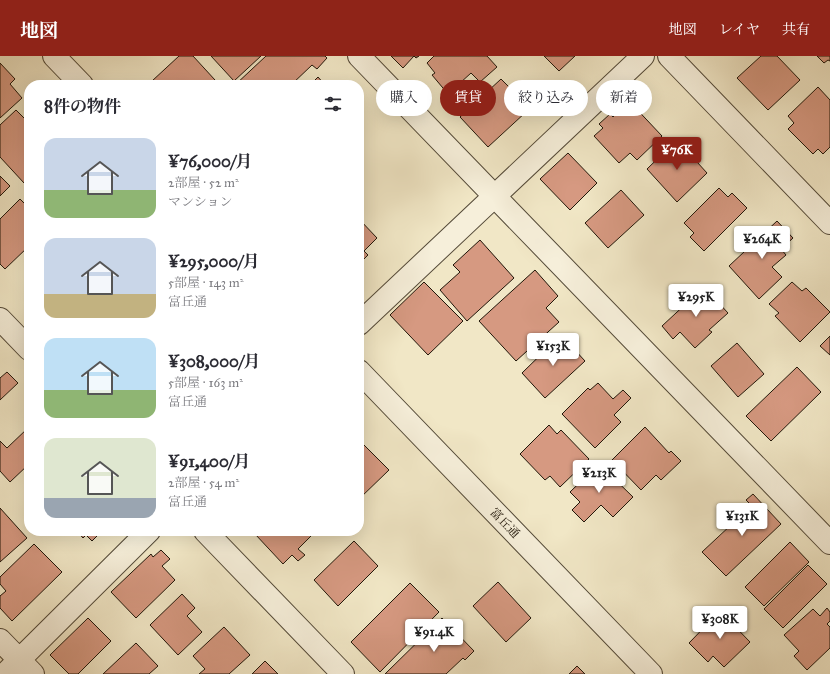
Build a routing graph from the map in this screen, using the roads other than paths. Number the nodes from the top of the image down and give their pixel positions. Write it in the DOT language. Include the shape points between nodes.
graph roads {
  1 [pos="54,56"];
  2 [pos="359,56"];
  3 [pos="643,56"];
  4 [pos="669,56"];
  5 [pos="77,80"];
  6 [pos="495,197"];
  7 [pos="830,223"];
  8 [pos="0,319"];
  9 [pos="364,319"];
  10 [pos="24,344"];
  11 [pos="364,376"];
  12 [pos="144,536"];
  13 [pos="210,536"];
  14 [pos="830,542"];
  15 [pos="0,640"];
  16 [pos="19,669"];
  17 [pos="343,674"];
  18 [pos="651,674"];
  1 -- 5 [label="street"];
  2 -- 6 [label="street"];
  3 -- 6 [label="street"];
  4 -- 7 [label="street"];
  6 -- 9 [label="street"];
  6 -- 14 [label="street"];
  8 -- 10 [label="street"];
  11 -- 18 [label="street, 富丘通"];
  12 -- 16 [label="street"];
  13 -- 17 [label="street"];
  15 -- 16 [label="street"];
}
